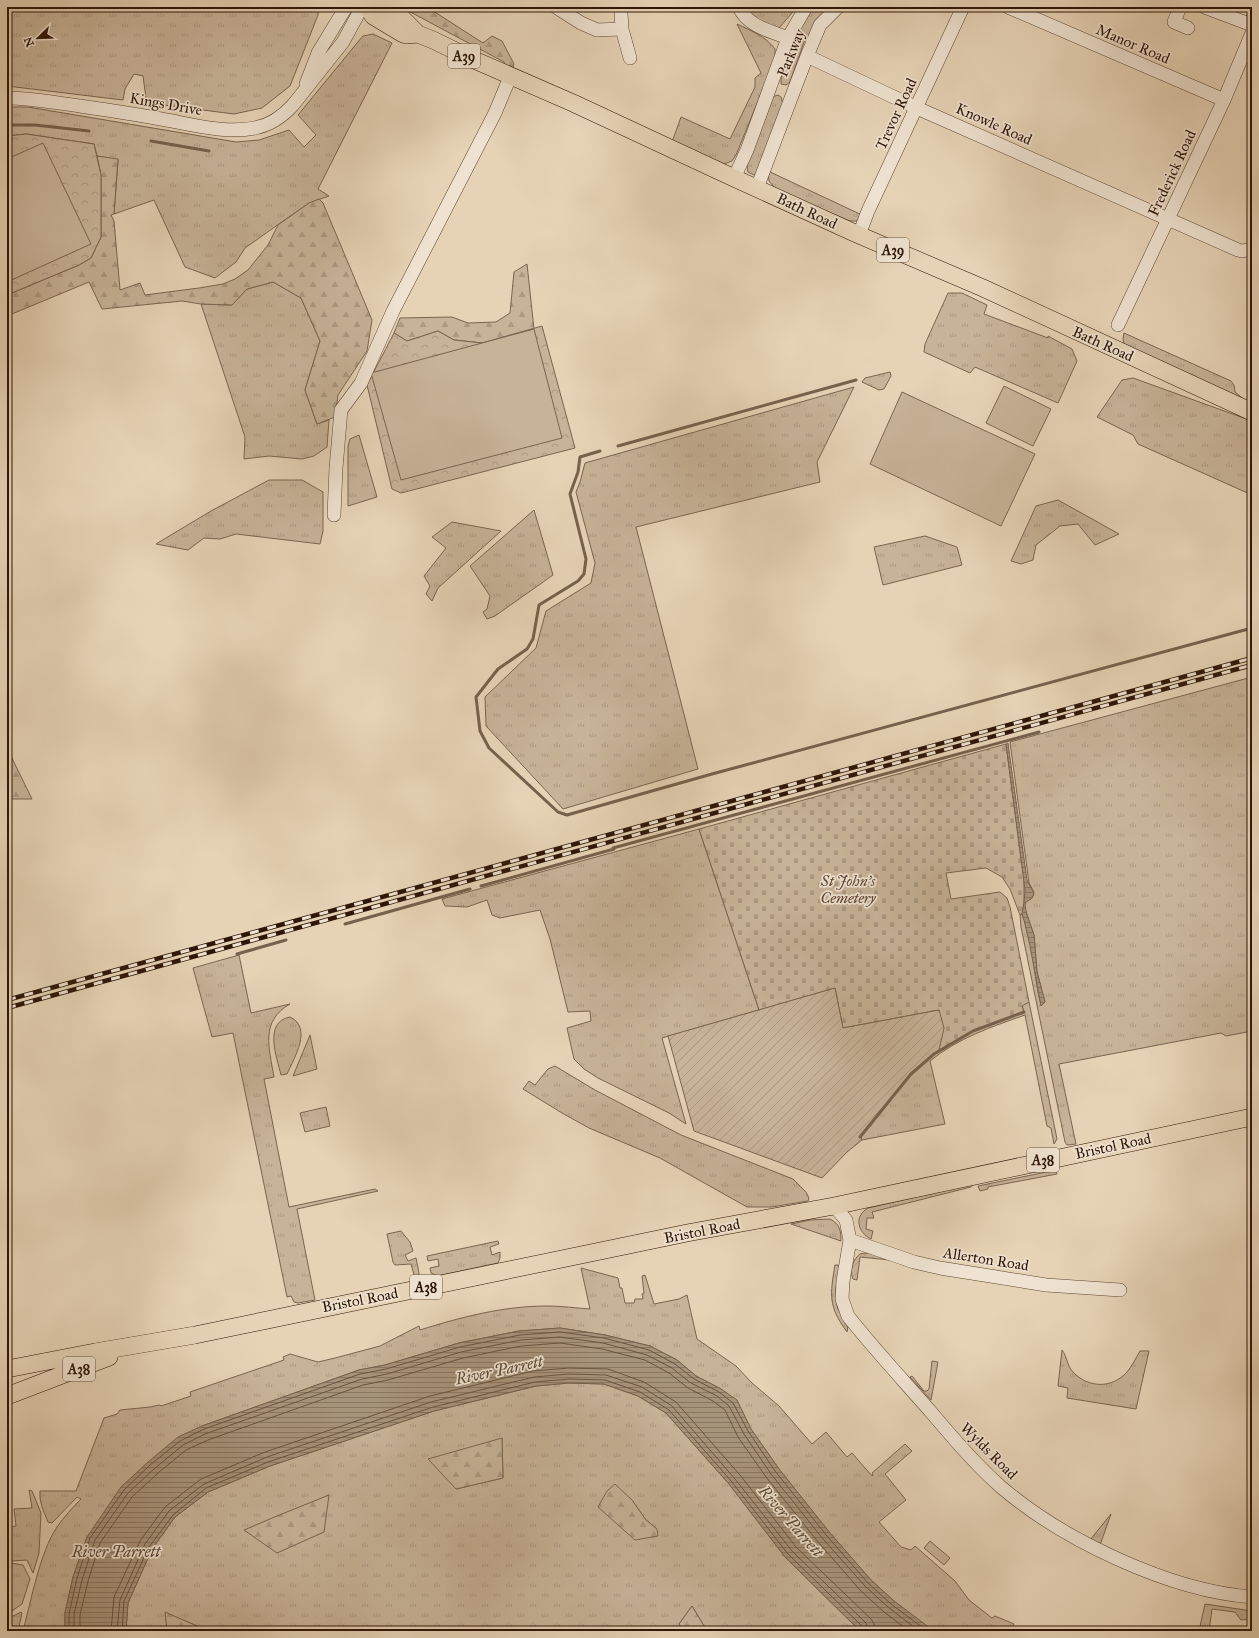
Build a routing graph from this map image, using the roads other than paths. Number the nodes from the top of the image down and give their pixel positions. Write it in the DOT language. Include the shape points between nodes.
graph roads {
  1 [pos="346,7"];
  2 [pos="362,7"];
  3 [pos="368,7"];
  4 [pos="384,7"];
  5 [pos="556,7"];
  6 [pos="739,7"];
  7 [pos="806,7"];
  8 [pos="838,7"];
  9 [pos="963,7"];
  10 [pos="1008,7"];
  11 [pos="1180,7"];
  12 [pos="1204,7"];
  13 [pos="621,14"];
  14 [pos="1252,24"];
  15 [pos="1188,28"];
  16 [pos="622,29"];
  17 [pos="1252,33"];
  18 [pos="418,34"];
  19 [pos="788,38"];
  20 [pos="806,56"];
  21 [pos="630,58"];
  22 [pos="510,77"];
  23 [pos="771,86"];
  24 [pos="305,90"];
  25 [pos="792,94"];
  26 [pos="7,98"];
  27 [pos="1224,100"];
  28 [pos="917,108"];
  29 [pos="734,178"];
  30 [pos="757,188"];
  31 [pos="1168,220"];
  32 [pos="859,235"];
  33 [pos="1252,249"];
  34 [pos="1118,325"];
  35 [pos="1252,412"];
  36 [pos="334,515"];
  37 [pos="1252,1117"];
  38 [pos="834,1206"];
  39 [pos="850,1240"];
  40 [pos="1120,1290"];
  41 [pos="150,1343"];
  42 [pos="7,1369"];
  43 [pos="7,1396"];
  44 [pos="1252,1597"];
  1 -- 24 [label="street, Kings Drive" via="318,53"];
  2 -- 24 [label="street, Kings Drive" via="348,36"];
  3 -- 18 [label="main road, Bath Road / A39" via="373,16 389,27 407,35"];
  4 -- 18 [label="main road" via="399,15"];
  5 -- 16 [label="street" via="597,30"];
  6 -- 19 [label="street" via="742,14 752,22"];
  7 -- 19 [label="street, Parkway"];
  8 -- 20 [label="street, Parkway" via="820,25"];
  9 -- 28 [label="street, Trevor Road"];
  10 -- 27 [label="street, Manor Road"];
  11 -- 15 [label="street" via="1174,22"];
  12 -- 14 [label="street"];
  13 -- 16 [label="street"];
  16 -- 21 [label="street"];
  17 -- 27 [label="street, Frederick Road"];
  18 -- 22 [label="main road, Bath Road / A39"];
  19 -- 23 [label="street, Parkway"];
  20 -- 25 [label="street, Parkway"];
  20 -- 28 [label="street, Knowle Road"];
  22 -- 29 [label="main road, Bath Road / A39" via="573,103"];
  22 -- 36 [label="street" via="495,112 393,312 361,383 341,410"];
  23 -- 25 [label="street, Parkway"];
  23 -- 29 [label="street, Parkway"];
  24 -- 26 [label="street, Kings Drive" via="286,113 275,121 244,130 213,128 36,100"];
  25 -- 30 [label="street, Parkway"];
  27 -- 31 [label="street, Frederick Road"];
  28 -- 31 [label="street, Knowle Road"];
  28 -- 32 [label="street, Trevor Road"];
  29 -- 30 [label="main road, Bath Road / A39"];
  30 -- 32 [label="main road, Bath Road / A39"];
  31 -- 33 [label="street, Knowle Road" via="1238,250"];
  31 -- 34 [label="street, Frederick Road"];
  32 -- 35 [label="main road, Bath Road / A39" via="983,288"];
  37 -- 38 [label="main road, Bristol Road / A38"];
  38 -- 39 [label="street, Wylds Road" via="846,1220"];
  38 -- 41 [label="main road, Bristol Road / A38" via="688,1233"];
  39 -- 40 [label="street, Allerton Road" via="940,1268 1046,1285"];
  39 -- 44 [label="street, Wylds Road" via="842,1299 848,1316 952,1437 1001,1487 1062,1529 1126,1563 1195,1586 1231,1595"];
  41 -- 42 [label="main road, Bristol Road / A38"];
  41 -- 43 [label="main road, Bristol Road / A38"];
}
